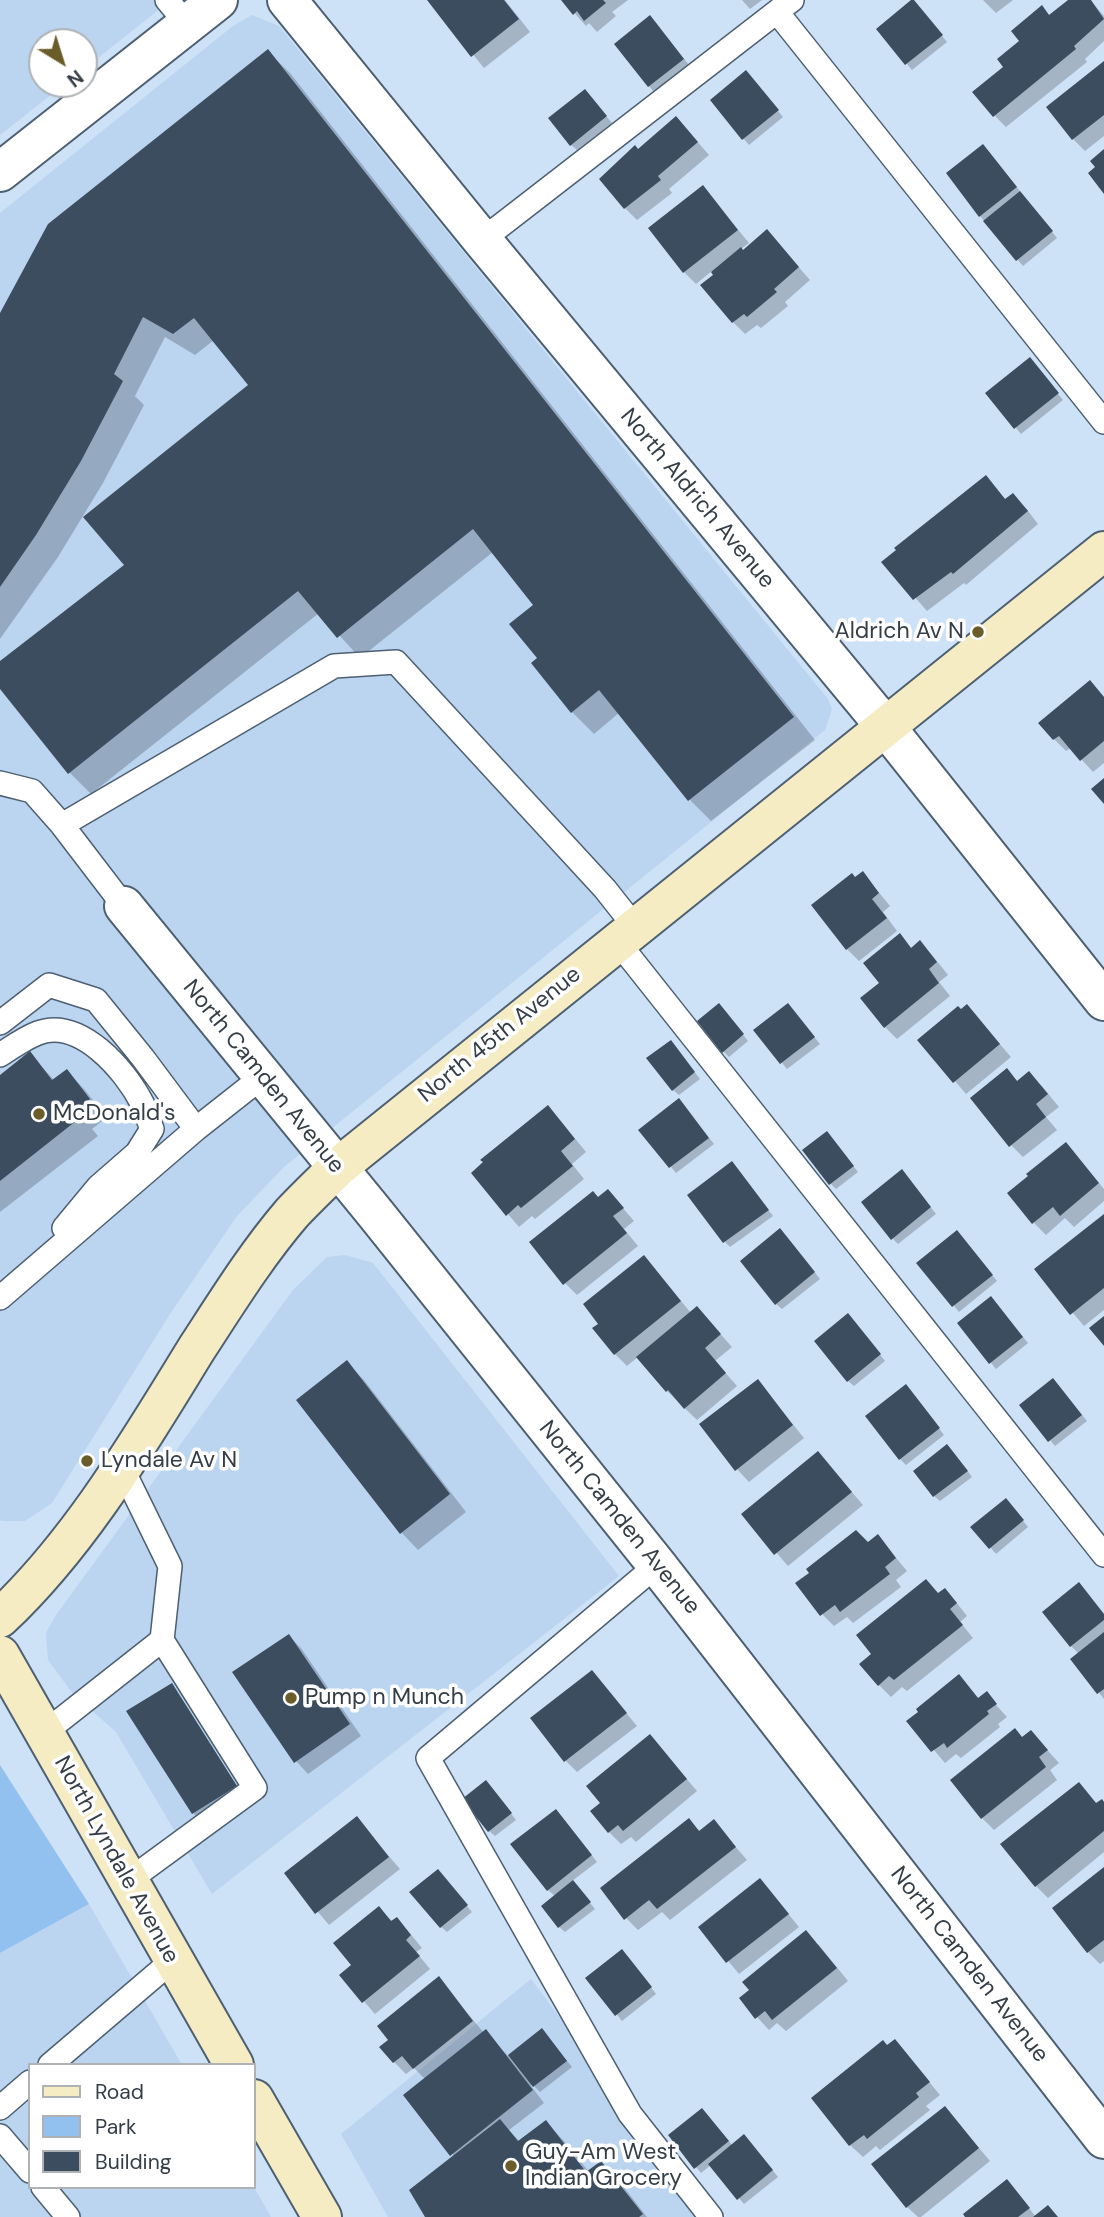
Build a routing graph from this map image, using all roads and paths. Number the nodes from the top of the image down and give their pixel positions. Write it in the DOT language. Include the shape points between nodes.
graph roads {
  1 [pos="218,0"];
  2 [pos="287,0"];
  3 [pos="785,6"];
  4 [pos="177,12"];
  5 [pos="0,172"];
  6 [pos="482,240"];
  7 [pos="1104,422"];
  8 [pos="1104,551"];
  9 [pos="885,726"];
  10 [pos="0,783"];
  11 [pos="62,825"];
  12 [pos="124,906"];
  13 [pos="626,934"];
  14 [pos="1104,1001"];
  15 [pos="0,1023"];
  16 [pos="0,1055"];
  17 [pos="262,1077"];
  18 [pos="196,1129"];
  19 [pos="337,1168"];
  20 [pos="9,1291"];
  21 [pos="122,1468"];
  22 [pos="1104,1555"];
  23 [pos="657,1565"];
  24 [pos="0,1618"];
  25 [pos="162,1640"];
  26 [pos="0,1655"];
  27 [pos="44,1733"];
  28 [pos="128,1881"];
  29 [pos="173,1960"];
  30 [pos="52,2063"];
  31 [pos="233,2063"];
  32 [pos="28,2084"];
  33 [pos="256,2102"];
  34 [pos="0,2108"];
  35 [pos="0,2136"];
  36 [pos="1104,2138"];
  37 [pos="28,2169"];
  38 [pos="45,2189"];
  39 [pos="68,2217"];
  40 [pos="322,2217"];
  41 [pos="710,2217"];
  1 -- 4 [label="street"];
  2 -- 6 [label="street, North Aldrich Avenue"];
  3 -- 6 [label="lane"];
  3 -- 7 [label="lane"];
  4 -- 5 [label="street"];
  6 -- 9 [label="street, North Aldrich Avenue"];
  8 -- 9 [label="street, North 45th Avenue"];
  9 -- 13 [label="street, North 45th Avenue"];
  9 -- 14 [label="street, North Aldrich Avenue"];
  10 -- 11 [label="lane" via="32,791"];
  11 -- 12 [label="lane"];
  11 -- 13 [label="lane" via="334,666 396,662 605,889"];
  12 -- 17 [label="street, North Camden Avenue"];
  13 -- 19 [label="street, North 45th Avenue"];
  13 -- 22 [label="lane"];
  15 -- 18 [label="lane" via="48,985 96,1000"];
  16 -- 20 [label="lane" via="39,1032 68,1030 92,1043 121,1071 152,1129 137,1153 98,1187"];
  17 -- 18 [label="lane"];
  17 -- 19 [label="street, North Camden Avenue"];
  18 -- 20 [label="lane"];
  19 -- 21 [label="street, North 45th Avenue" via="292,1214 246,1273"];
  19 -- 23 [label="street, North Camden Avenue"];
  21 -- 24 [label="street, North 45th Avenue" via="35,1583"];
  21 -- 25 [label="lane" via="170,1566"];
  23 -- 36 [label="street, North Camden Avenue"];
  23 -- 41 [label="lane" via="428,1758 630,2114"];
  25 -- 27 [label="lane"];
  25 -- 28 [label="lane" via="255,1788"];
  26 -- 27 [label="street, North Lyndale Avenue"];
  27 -- 28 [label="street, North Lyndale Avenue"];
  28 -- 29 [label="street, North Lyndale Avenue"];
  29 -- 30 [label="lane"];
  29 -- 31 [label="street, North Lyndale Avenue"];
  32 -- 34 [label="lane"];
  33 -- 40 [label="street"];
  35 -- 37 [label="lane"];
  38 -- 39 [label="lane"];
}
